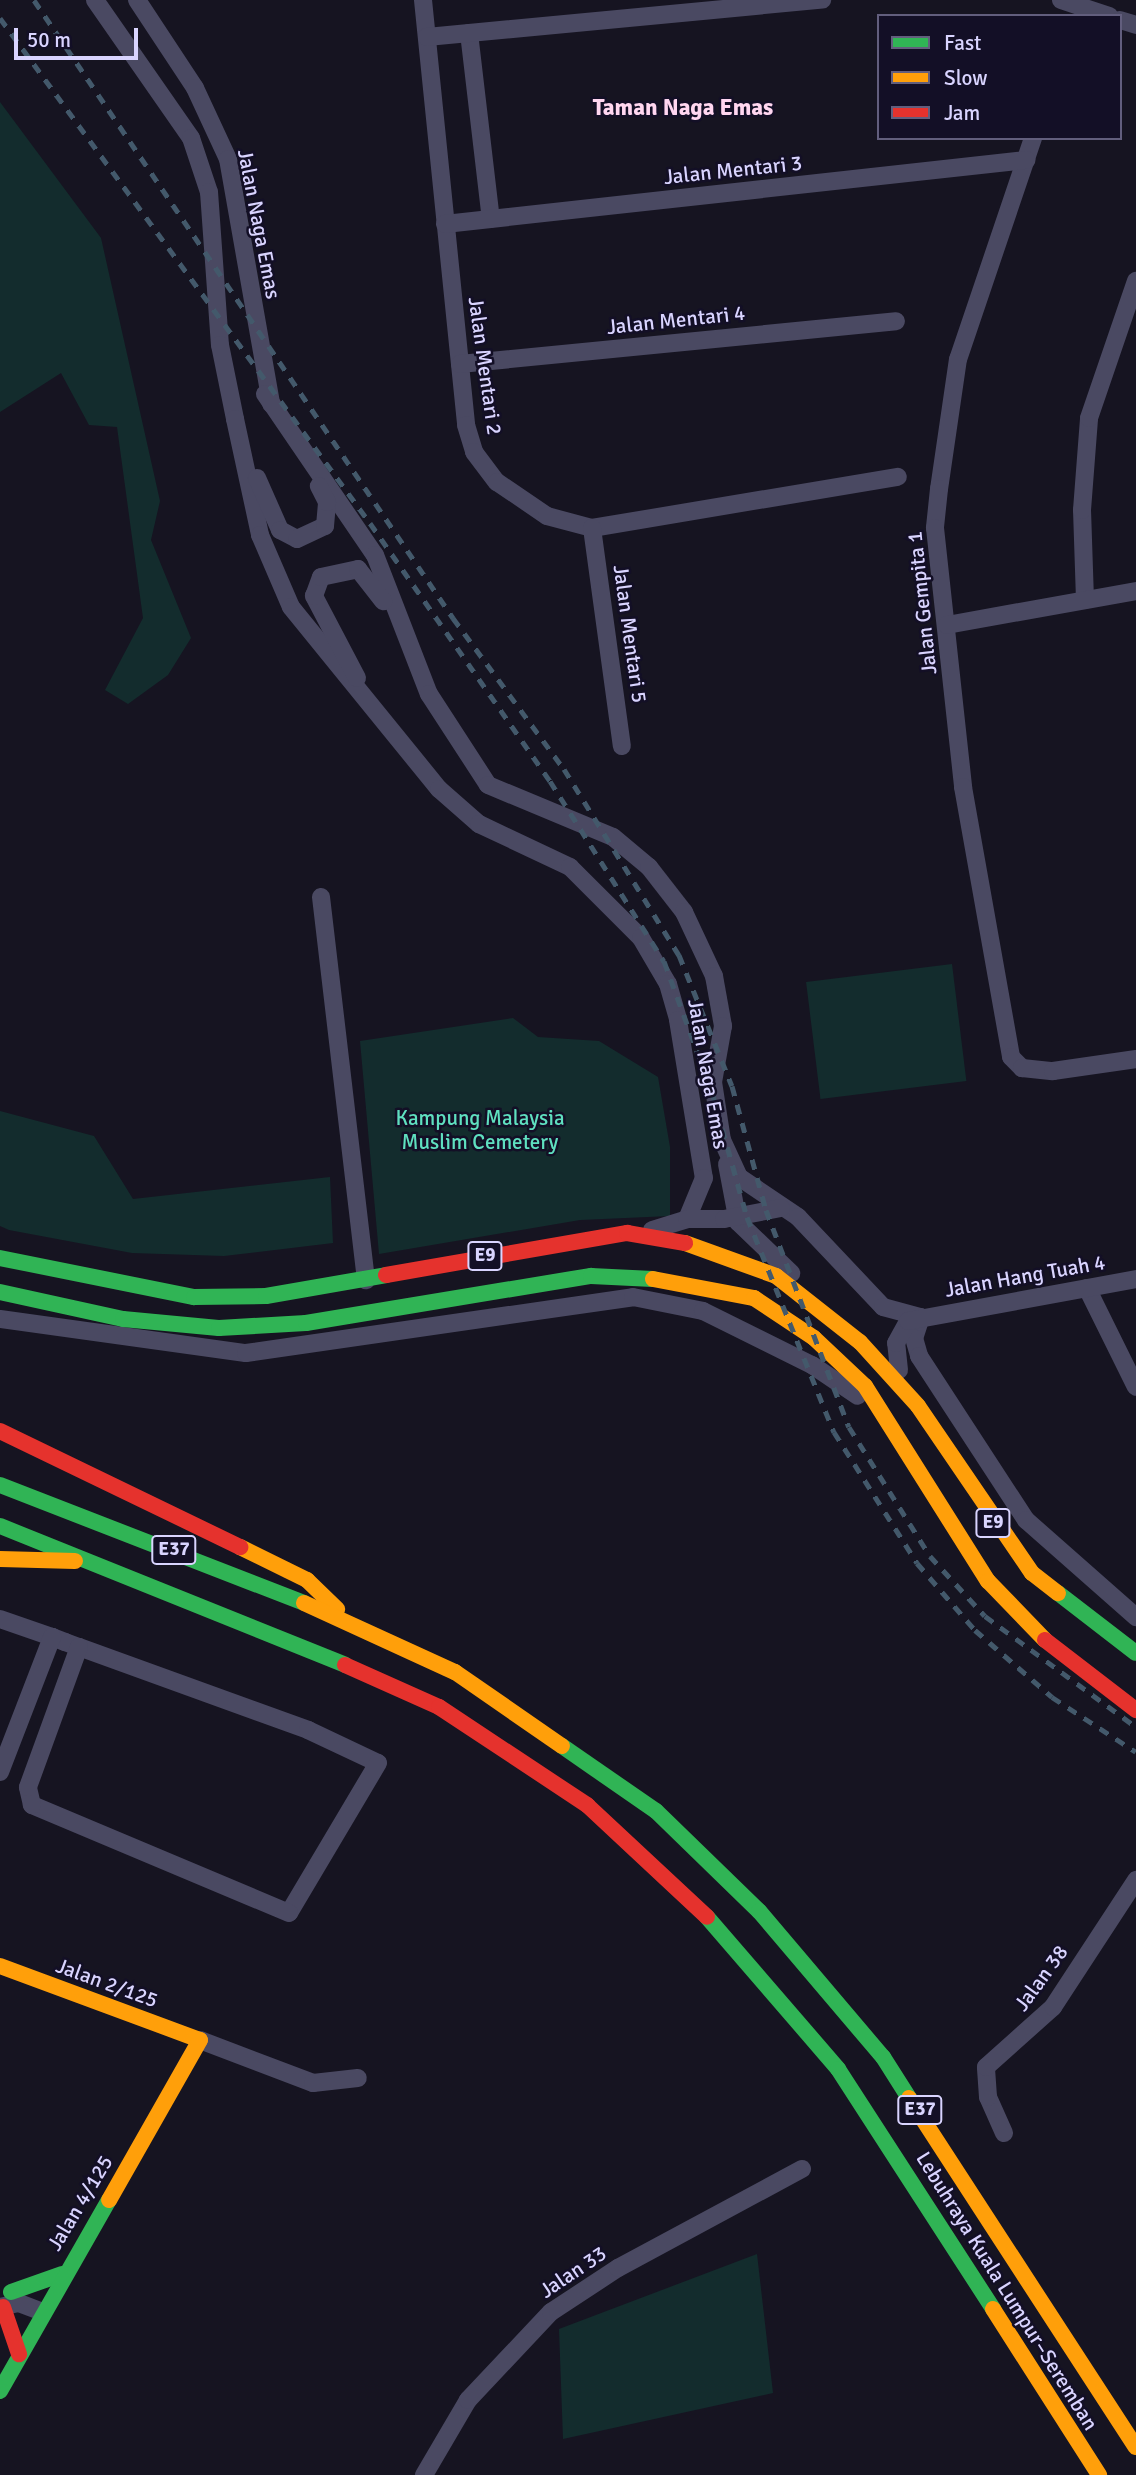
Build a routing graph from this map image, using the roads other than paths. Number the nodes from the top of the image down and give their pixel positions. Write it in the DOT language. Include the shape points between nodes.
graph roads {
  1 [pos="95,0"];
  2 [pos="137,0"];
  3 [pos="423,0"];
  4 [pos="822,0"];
  5 [pos="1071,7"];
  6 [pos="1101,14"];
  7 [pos="470,33"];
  8 [pos="427,37"];
  9 [pos="1032,140"];
  10 [pos="1026,160"];
  11 [pos="491,219"];
  12 [pos="446,224"];
  13 [pos="1136,281"];
  14 [pos="896,321"];
  15 [pos="460,364"];
  16 [pos="265,394"];
  17 [pos="235,419"];
  18 [pos="898,477"];
  19 [pos="592,528"];
  20 [pos="1136,592"];
  21 [pos="1085,600"];
  22 [pos="947,625"];
  23 [pos="408,647"];
  24 [pos="375,708"];
  25 [pos="622,746"];
  26 [pos="321,897"];
  27 [pos="1136,1059"];
  28 [pos="722,1140"];
  29 [pos="782,1208"];
  30 [pos="692,1211"];
  31 [pos="737,1217"];
  32 [pos="627,1233"];
  33 [pos="0,1258"];
  34 [pos="1136,1279"];
  35 [pos="366,1280"];
  36 [pos="1087,1287"];
  37 [pos="0,1292"];
  38 [pos="921,1317"];
  39 [pos="0,1319"];
  40 [pos="899,1370"];
  41 [pos="1136,1387"];
  42 [pos="918,1406"];
  43 [pos="884,1414"];
  44 [pos="0,1431"];
  45 [pos="0,1485"];
  46 [pos="0,1526"];
  47 [pos="962,1540"];
  48 [pos="0,1559"];
  49 [pos="91,1559"];
  50 [pos="1136,1617"];
  51 [pos="0,1619"];
  52 [pos="346,1622"];
  53 [pos="52,1637"];
  54 [pos="79,1647"];
  55 [pos="1136,1653"];
  56 [pos="1136,1689"];
  57 [pos="1136,1710"];
  58 [pos="2,1761"];
  59 [pos="1136,1881"];
  60 [pos="0,1966"];
  61 [pos="200,2040"];
  62 [pos="358,2078"];
  63 [pos="1004,2133"];
  64 [pos="802,2169"];
  65 [pos="62,2274"];
  66 [pos="6,2299"];
  67 [pos="42,2312"];
  68 [pos="19,2354"];
  69 [pos="0,2391"];
  70 [pos="1136,2447"];
  71 [pos="424,2475"];
  72 [pos="1099,2475"];
  1 -- 17 [label="street, Jalan Naga Emas" via="191,138 209,192 220,345"];
  2 -- 16 [label="street, Jalan Naga Emas" via="195,88 228,159"];
  3 -- 8 [label="street, Jalan Mentari 2"];
  4 -- 7 [label="street"];
  5 -- 6 [label="street"];
  7 -- 8 [label="street"];
  7 -- 11 [label="street"];
  8 -- 12 [label="street, Jalan Mentari 2"];
  9 -- 10 [label="street, Jalan Gempita 1"];
  10 -- 11 [label="street, Jalan Mentari 3"];
  10 -- 22 [label="street, Jalan Gempita 1" via="958,359 951,398 935,528"];
  11 -- 12 [label="street, Jalan Mentari 3"];
  12 -- 15 [label="street, Jalan Mentari 2"];
  13 -- 21 [label="street" via="1090,418 1082,510"];
  14 -- 15 [label="street, Jalan Mentari 4"];
  15 -- 19 [label="street, Jalan Mentari 2" via="466,425 474,452 492,476 529,506"];
  16 -- 17 [label="street, Jalan Naga Emas" via="327,502 325,526 297,539 280,530"];
  16 -- 23 [label="street, Jalan Naga Emas" via="375,555"];
  17 -- 24 [label="street, Jalan Naga Emas" via="260,535 291,607"];
  18 -- 19 [label="street, Jalan Mentari 2"];
  19 -- 25 [label="street, Jalan Mentari 5"];
  20 -- 21 [label="street"];
  21 -- 22 [label="street"];
  22 -- 27 [label="street, Jalan Gempita 1" via="963,787 1006,1042 1022,1068 1053,1071"];
  23 -- 24 [label="street, Jalan Naga Emas" via="373,582 358,569 321,577 314,596"];
  23 -- 28 [label="street, Jalan Naga Emas" via="429,694 488,785 613,837 649,867 684,912 714,976 723,1026 713,1082"];
  24 -- 30 [label="street, Jalan Naga Emas" via="439,789 479,824 570,867 641,938 668,984 678,1020 704,1178"];
  26 -- 35 [label="street"];
  28 -- 29 [label="street, Jalan Naga Emas" via="739,1177"];
  28 -- 31 [label="street"];
  29 -- 31 [label="street"];
  29 -- 38 [label="street, Jalan Naga Emas" via="837,1255 883,1307"];
  30 -- 31 [label="street"];
  30 -- 32 [label="street"];
  31 -- 40 [label="street" via="753,1239 842,1309"];
  32 -- 35 [label="main road, E9"];
  32 -- 42 [label="main road, E9" via="710,1247 776,1276 860,1342"];
  33 -- 35 [label="main road, E9" via="194,1297 266,1296"];
  34 -- 36 [label="street, Jalan Hang Tuah 4"];
  36 -- 38 [label="street, Jalan Hang Tuah 4"];
  36 -- 41 [label="street"];
  37 -- 43 [label="main road, E9" via="123,1320 219,1328 306,1323 591,1276 681,1279 754,1298 804,1331 865,1386"];
  38 -- 40 [label="street" via="898,1335"];
  38 -- 50 [label="street" via="914,1338 919,1356 1026,1520"];
  39 -- 43 [label="street" via="246,1353 633,1297 703,1311 812,1365"];
  40 -- 42 [label="street"];
  42 -- 55 [label="main road, E9" via="1032,1573"];
  43 -- 47 [label="main road, E9"];
  44 -- 52 [label="main road" via="307,1580"];
  45 -- 52 [label="main road, Lebuhraya Kuala Lumpur–Seremban / E37" via="251,1579"];
  46 -- 49 [label="main road, Lebuhraya Kuala Lumpur–Seremban / E37"];
  47 -- 56 [label="main road" via="1086,1654"];
  47 -- 57 [label="main road, E9" via="1024,1624"];
  48 -- 49 [label="main road"];
  49 -- 72 [label="main road, Lebuhraya Kuala Lumpur–Seremban / E37" via="439,1707 587,1805 715,1925 838,2069"];
  51 -- 53 [label="street"];
  52 -- 70 [label="main road, Lebuhraya Kuala Lumpur–Seremban / E37" via="455,1672 562,1741 656,1811 759,1911 883,2057"];
  53 -- 54 [label="street"];
  53 -- 58 [label="street"];
  54 -- 54 [label="street" via="308,1731 378,1763 289,1913 32,1805 28,1787"];
  59 -- 63 [label="street, Jalan 38" via="1053,2007 986,2067 988,2097"];
  60 -- 61 [label="main road, Jalan 2/125"];
  61 -- 62 [label="street" via="313,2083"];
  61 -- 65 [label="main road, Jalan 4/125"];
  64 -- 71 [label="street, Jalan 33" via="618,2268 551,2312 468,2400"];
  65 -- 66 [label="main road"];
  65 -- 67 [label="main road, Jalan 4/125"];
  66 -- 67 [label="street"];
  66 -- 68 [label="main road"];
  67 -- 68 [label="main road, Jalan 4/125"];
  68 -- 69 [label="main road, Jalan 4/125"];
}
